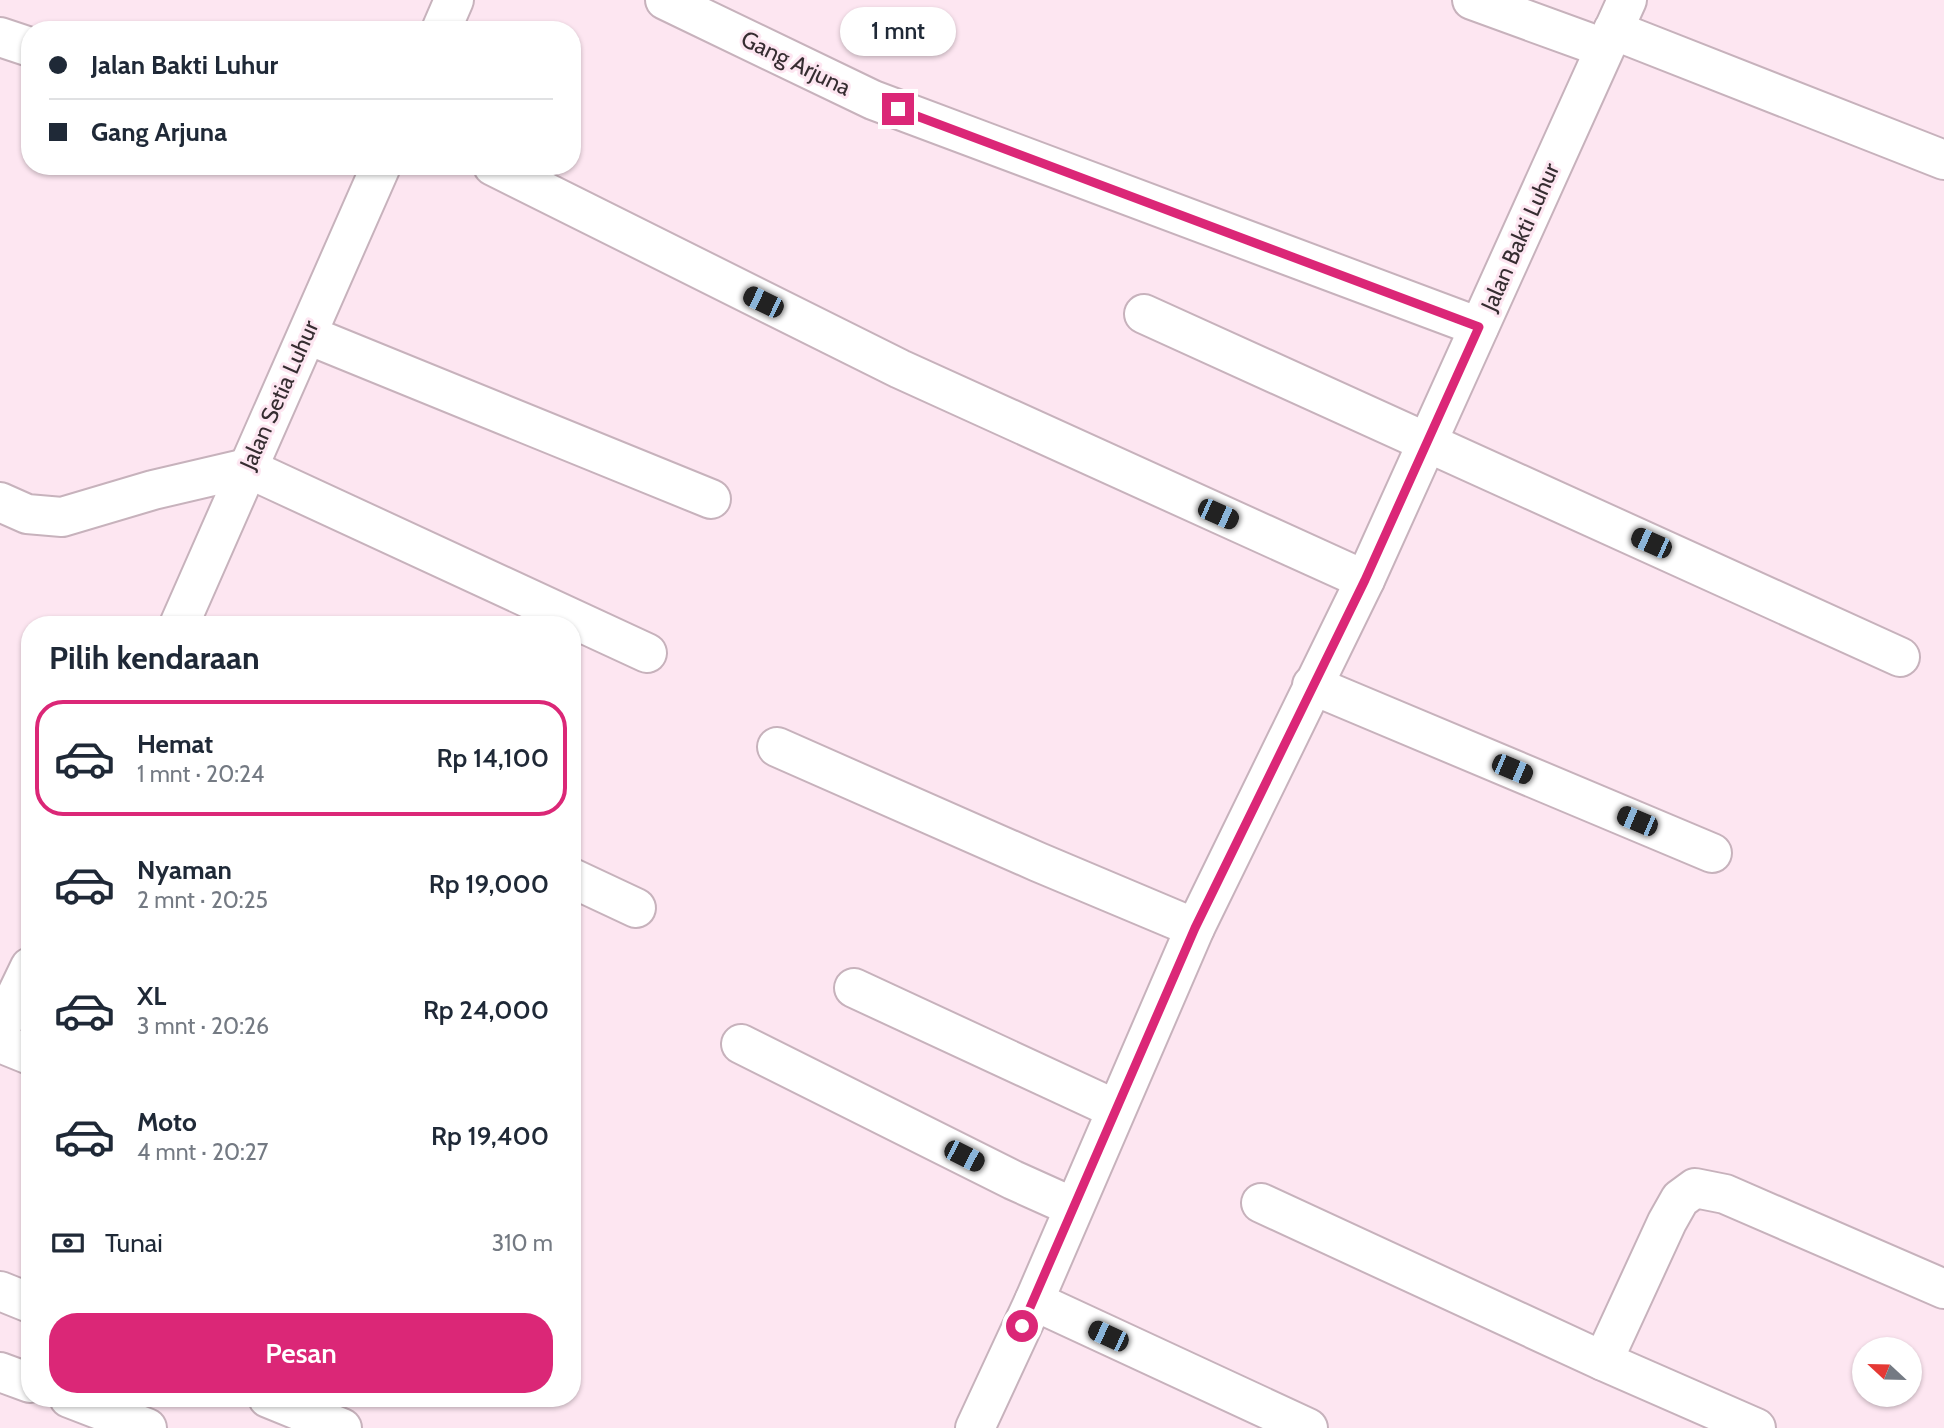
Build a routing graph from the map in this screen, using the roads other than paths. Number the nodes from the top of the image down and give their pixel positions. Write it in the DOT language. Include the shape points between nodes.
graph roads {
  1 [pos="454,0"];
  2 [pos="665,0"];
  3 [pos="1472,0"];
  4 [pos="445,21"];
  5 [pos="1615,26"];
  6 [pos="0,37"];
  7 [pos="21,44"];
  8 [pos="1944,160"];
  9 [pos="373,175"];
  10 [pos="511,175"];
  11 [pos="1144,314"];
  12 [pos="1479,327"];
  13 [pos="308,335"];
  14 [pos="1426,441"];
  15 [pos="247,468"];
  16 [pos="711,499"];
  17 [pos="0,502"];
  18 [pos="1365,580"];
  19 [pos="183,616"];
  20 [pos="567,616"];
  21 [pos="581,622"];
  22 [pos="647,653"];
  23 [pos="1900,657"];
  24 [pos="1312,685"];
  25 [pos="776,747"];
  26 [pos="1712,853"];
  27 [pos="581,882"];
  28 [pos="636,908"];
  29 [pos="1195,928"];
  30 [pos="21,986"];
  31 [pos="854,988"];
  32 [pos="0,1029"];
  33 [pos="0,1044"];
  34 [pos="741,1044"];
  35 [pos="21,1052"];
  36 [pos="1115,1109"];
  37 [pos="1261,1203"];
  38 [pos="1073,1207"];
  39 [pos="1944,1289"];
  40 [pos="0,1291"];
  41 [pos="21,1299"];
  42 [pos="1034,1301"];
  43 [pos="1603,1361"];
  44 [pos="0,1372"];
  45 [pos="21,1380"];
  46 [pos="92,1407"];
  47 [pos="290,1407"];
  48 [pos="147,1428"];
  49 [pos="342,1428"];
  50 [pos="975,1428"];
  51 [pos="1308,1428"];
  52 [pos="1756,1428"];
  1 -- 4 [label="street"];
  2 -- 12 [label="street, Gang Arjuna" via="873,100"];
  3 -- 5 [label="street"];
  5 -- 8 [label="street"];
  5 -- 12 [label="street, Jalan Bakti Luhur"];
  6 -- 7 [label="street"];
  9 -- 13 [label="street, Jalan Setia Luhur"];
  10 -- 18 [label="street" via="900,369"];
  11 -- 14 [label="street"];
  12 -- 14 [label="street, Jalan Bakti Luhur"];
  13 -- 15 [label="street, Jalan Setia Luhur"];
  13 -- 16 [label="street"];
  14 -- 18 [label="street, Jalan Bakti Luhur"];
  14 -- 23 [label="street"];
  15 -- 17 [label="street" via="62,517 27,514"];
  15 -- 19 [label="street, Jalan Setia Luhur"];
  15 -- 20 [label="street"];
  18 -- 24 [label="street, Jalan Bakti Luhur"];
  21 -- 22 [label="street"];
  24 -- 26 [label="street"];
  24 -- 29 [label="street, Jalan Bakti Luhur"];
  25 -- 29 [label="street"];
  27 -- 28 [label="street"];
  29 -- 36 [label="street, Jalan Bakti Luhur"];
  30 -- 32 [label="street"];
  31 -- 36 [label="street"];
  33 -- 35 [label="street"];
  34 -- 38 [label="street"];
  36 -- 38 [label="street, Jalan Bakti Luhur"];
  37 -- 43 [label="street"];
  38 -- 42 [label="street, Jalan Bakti Luhur"];
  39 -- 43 [label="street" via="1725,1194 1695,1188 1680,1199 1667,1222"];
  40 -- 41 [label="street"];
  42 -- 50 [label="street, Jalan Bakti Luhur"];
  42 -- 51 [label="street"];
  43 -- 52 [label="street"];
  44 -- 45 [label="street"];
  46 -- 48 [label="street"];
  47 -- 49 [label="street"];
}
